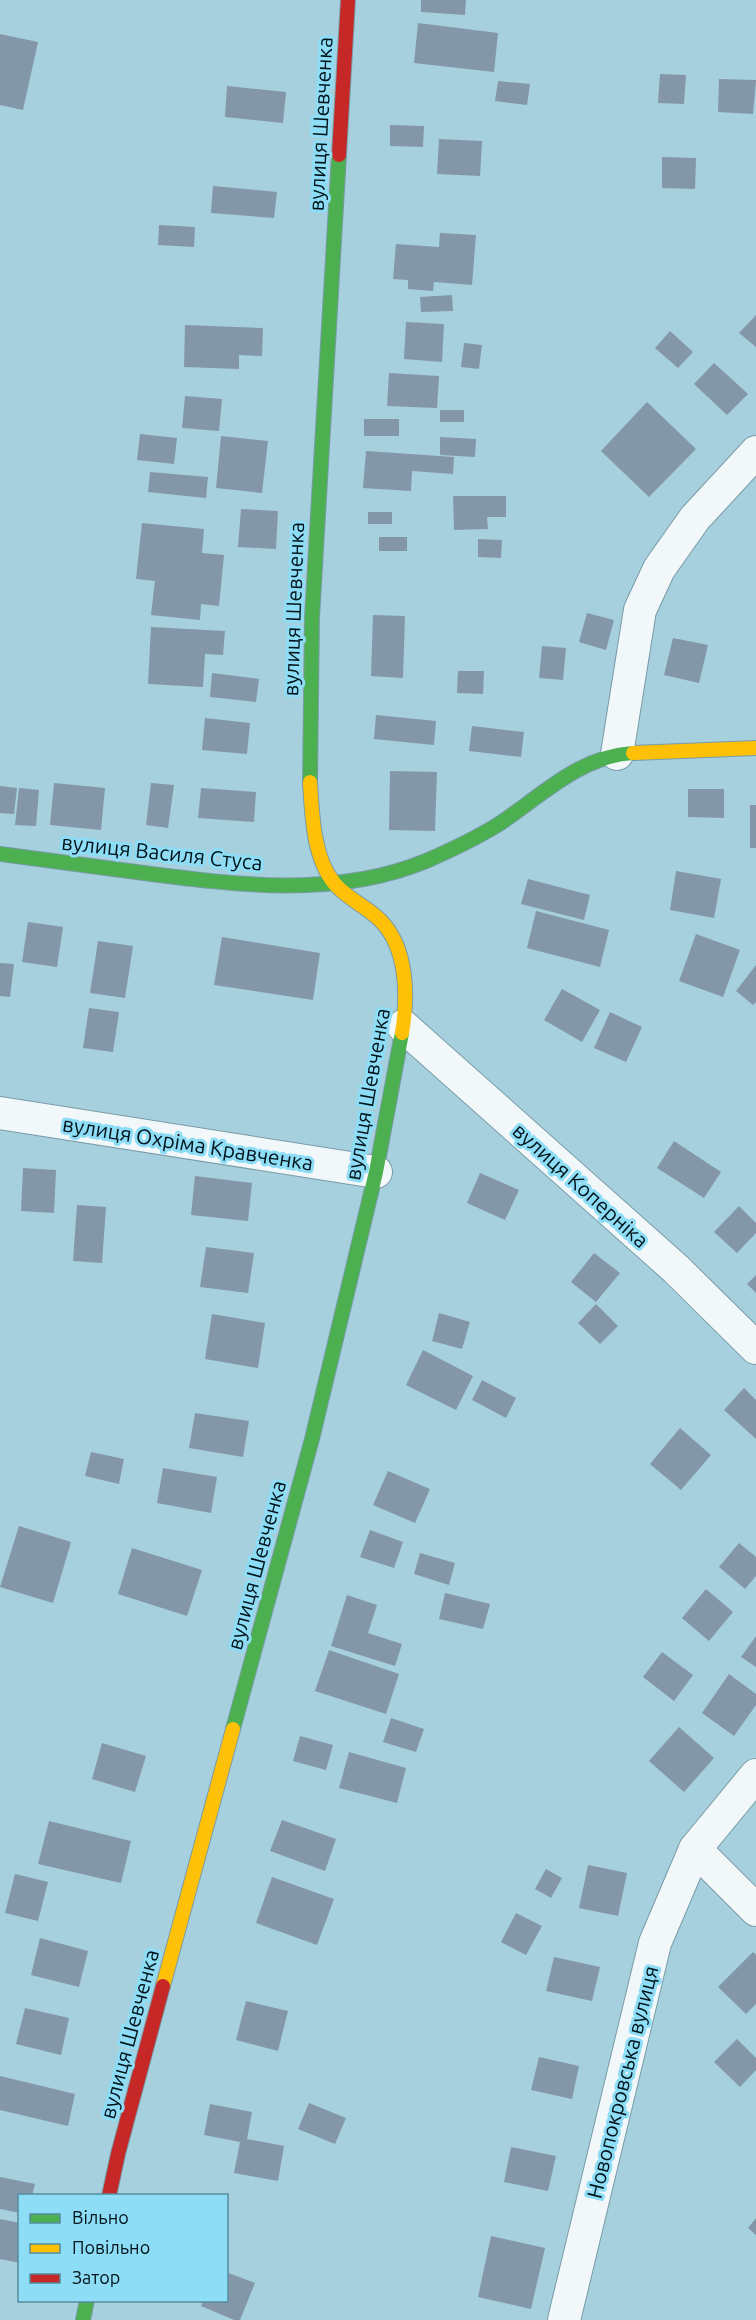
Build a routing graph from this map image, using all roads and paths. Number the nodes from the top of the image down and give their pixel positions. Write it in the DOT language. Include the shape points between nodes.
graph roads {
  1 [pos="348,0"];
  2 [pos="756,452"];
  3 [pos="756,748"];
  4 [pos="617,753"];
  5 [pos="0,854"];
  6 [pos="334,884"];
  7 [pos="403,1026"];
  8 [pos="0,1113"];
  9 [pos="376,1172"];
  10 [pos="756,1348"];
  11 [pos="756,1775"];
  12 [pos="695,1849"];
  13 [pos="756,1910"];
  14 [pos="110,2194"];
  15 [pos="87,2302"];
  16 [pos="83,2320"];
  17 [pos="564,2320"];
  1 -- 6 [label="street, вулиця Шевченка" via="313,606 309,757 313,826 320,855"];
  2 -- 4 [label="street" via="695,518 659,568 644,600"];
  3 -- 4 [label="street, вулиця Василя Стуса"];
  4 -- 6 [label="street, вулиця Василя Стуса" via="586,765 497,825 435,857 390,873"];
  5 -- 6 [label="street, вулиця Василя Стуса" via="219,883"];
  6 -- 7 [label="street, вулиця Шевченка" via="381,921 395,940 402,964"];
  7 -- 9 [label="street, вулиця Шевченка"];
  7 -- 10 [label="street, вулиця Коперніка" via="676,1269"];
  8 -- 9 [label="street, вулиця Охріма Кравченка"];
  9 -- 14 [label="street, вулиця Шевченка" via="312,1439"];
  11 -- 12 [label="street, Новопокровська вулиця"];
  12 -- 13 [label="street"];
  12 -- 17 [label="street, Новопокровська вулиця" via="655,1943"];
  15 -- 16 [label="street"];
}
